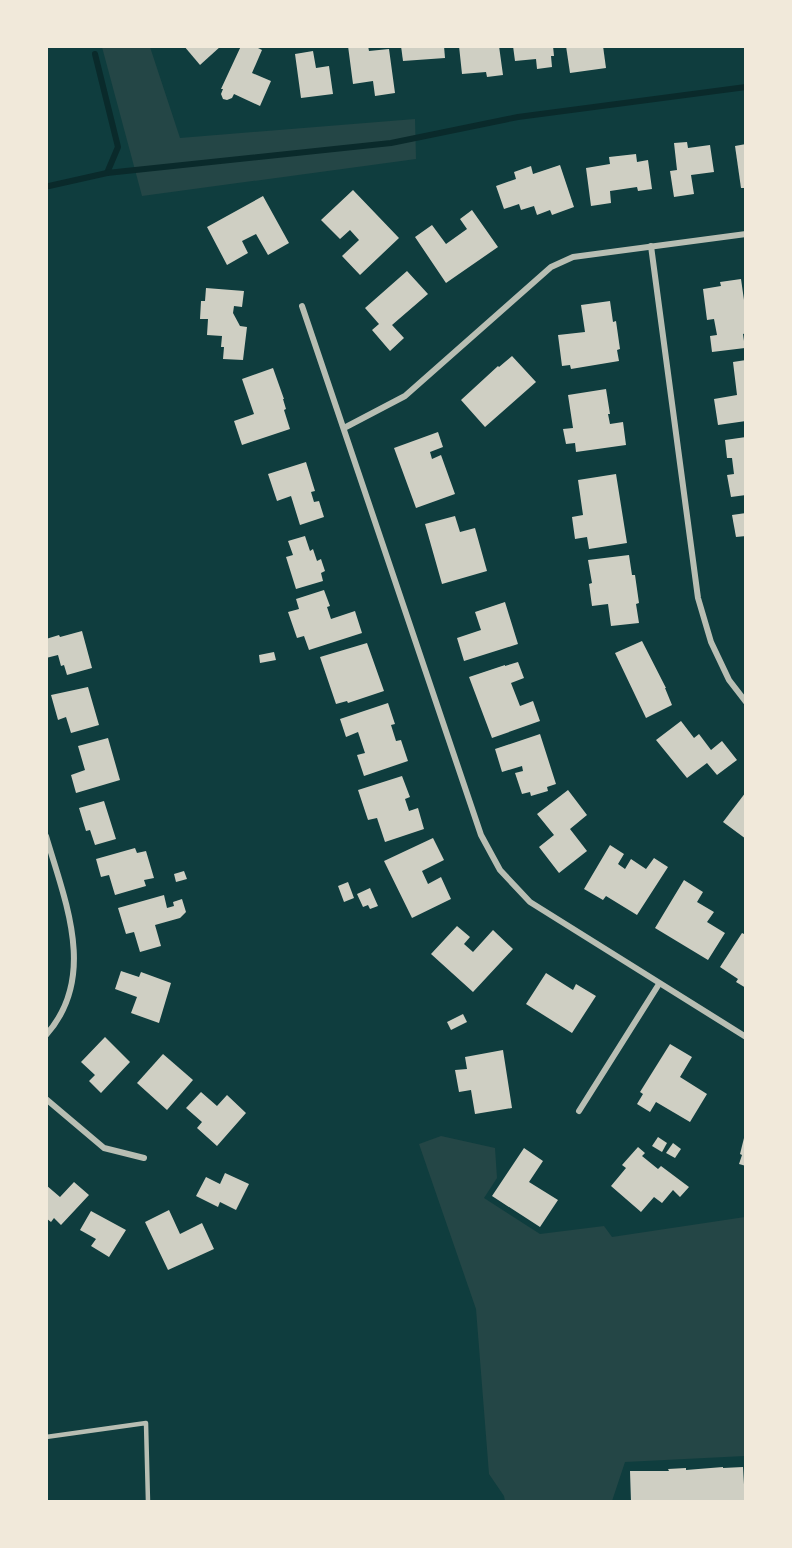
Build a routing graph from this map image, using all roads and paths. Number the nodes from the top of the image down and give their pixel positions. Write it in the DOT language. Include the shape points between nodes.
graph roads {
  1 [pos="746,234"];
  2 [pos="651,246"];
  3 [pos="302,306"];
  4 [pos="344,428"];
  5 [pos="746,702"];
  6 [pos="46,836"];
  7 [pos="660,984"];
  8 [pos="46,1035"];
  9 [pos="746,1037"];
  10 [pos="46,1099"];
  11 [pos="579,1111"];
  12 [pos="144,1158"];
  13 [pos="46,1437"];
  14 [pos="148,1502"];
  1 -- 2 [label="street"];
  2 -- 4 [label="street" via="573,257 551,267 405,396"];
  2 -- 5 [label="street" via="698,598 711,642 729,680"];
  3 -- 4 [label="street"];
  4 -- 7 [label="street" via="481,835 500,870 530,902"];
  6 -- 8 [label="street" via="71,921 74,974 67,1002"];
  7 -- 9 [label="street"];
  7 -- 11 [label="street"];
  10 -- 12 [label="street" via="104,1148"];
  13 -- 14 [label="lane" via="146,1423"];
}
